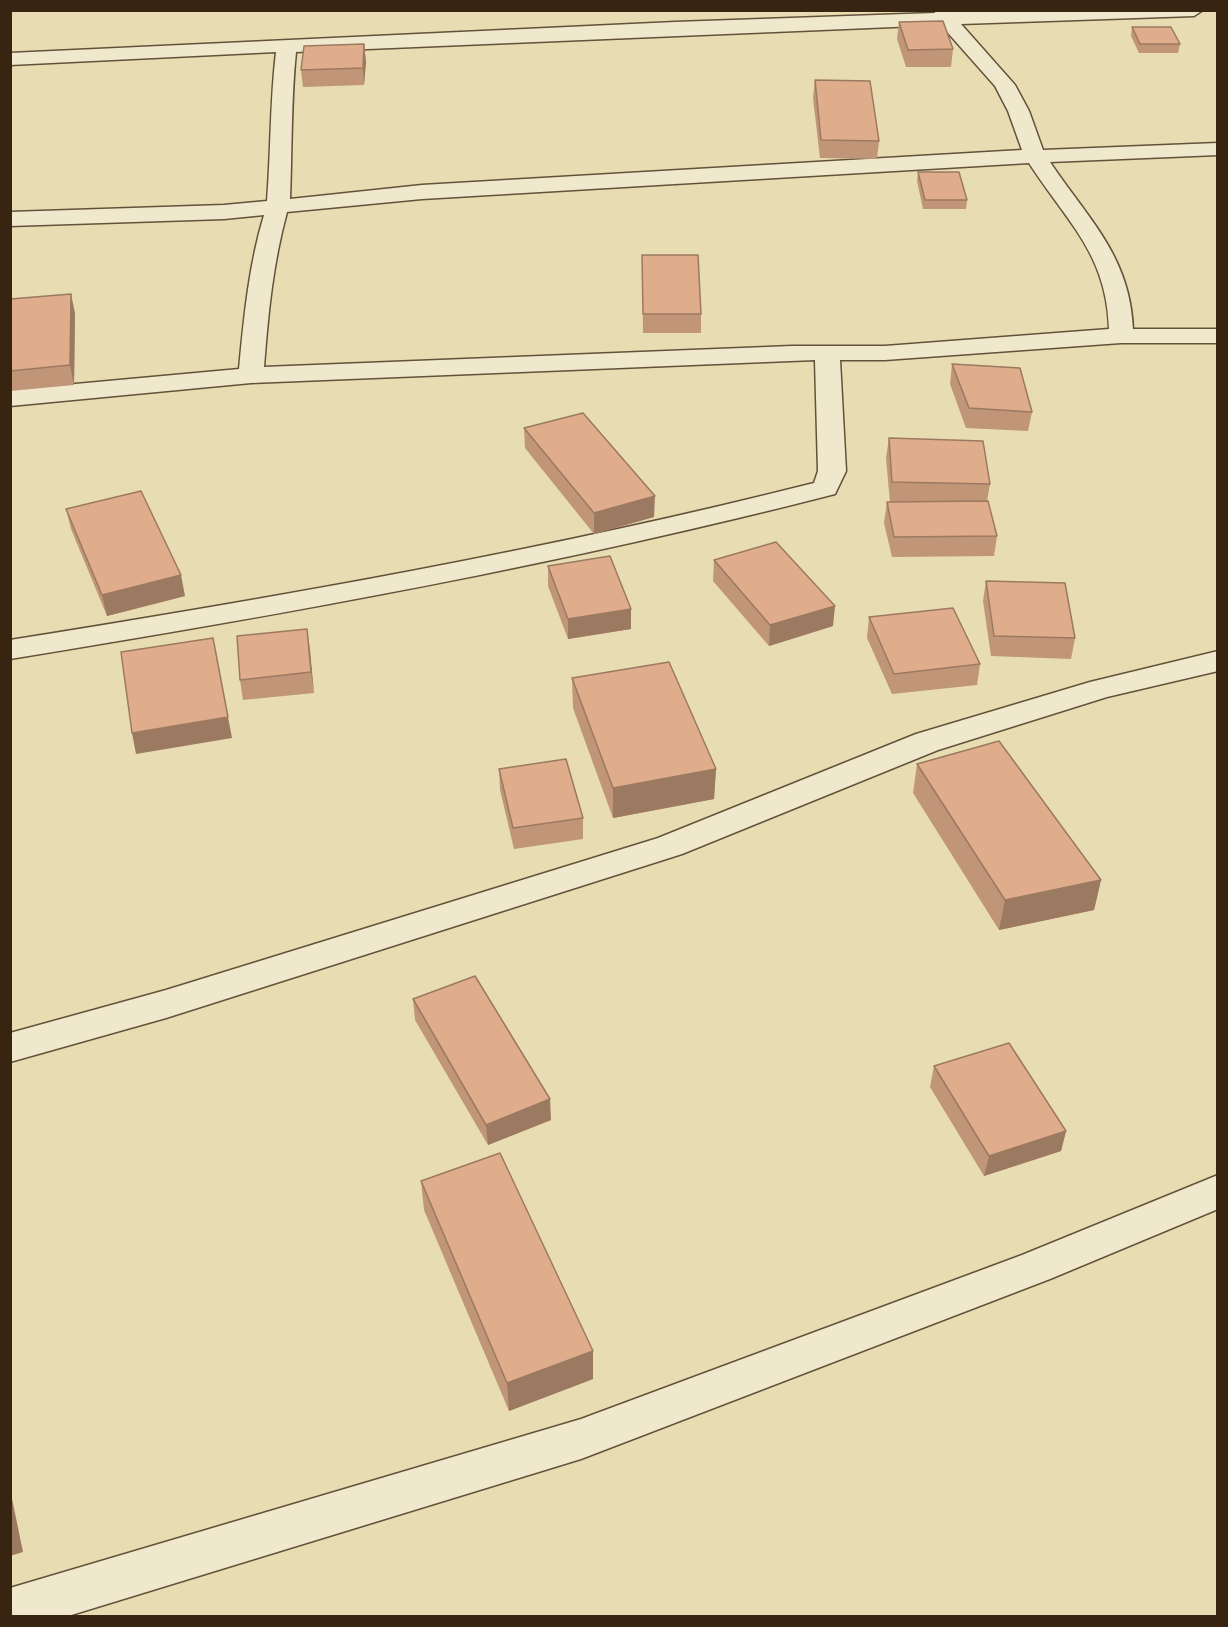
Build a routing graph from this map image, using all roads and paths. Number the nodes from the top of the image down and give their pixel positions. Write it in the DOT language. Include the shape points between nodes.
graph roads {
  1 [pos="1194,10"];
  2 [pos="945,15"];
  3 [pos="287,45"];
  4 [pos="10,58"];
  5 [pos="1218,149"];
  6 [pos="1036,158"];
  7 [pos="278,206"];
  8 [pos="10,219"];
  9 [pos="1121,336"];
  10 [pos="1218,336"];
  11 [pos="827,353"];
  12 [pos="251,375"];
  13 [pos="10,398"];
  14 [pos="10,650"];
  15 [pos="1218,661"];
  16 [pos="10,1048"];
  17 [pos="1218,1191"];
  18 [pos="10,1611"];
  1 -- 2 [label="street"];
  2 -- 3 [label="street"];
  2 -- 6 [label="street" via="1010,93"];
  3 -- 4 [label="street"];
  3 -- 7 [label="street"];
  5 -- 6 [label="street"];
  6 -- 7 [label="street" via="918,161 433,191"];
  6 -- 9 [label="street" via="1097,238 1114,279 1122,317"];
  7 -- 8 [label="street" via="224,212"];
  7 -- 12 [label="street" via="258,294"];
  9 -- 10 [label="street"];
  9 -- 11 [label="street" via="885,353"];
  11 -- 12 [label="street"];
  11 -- 14 [label="street" via="832,471 825,488 496,565"];
  12 -- 13 [label="street"];
  15 -- 16 [label="street" via="1101,689 927,742 670,846 166,1004"];
  17 -- 18 [label="street" via="1036,1267 581,1438"];
}
